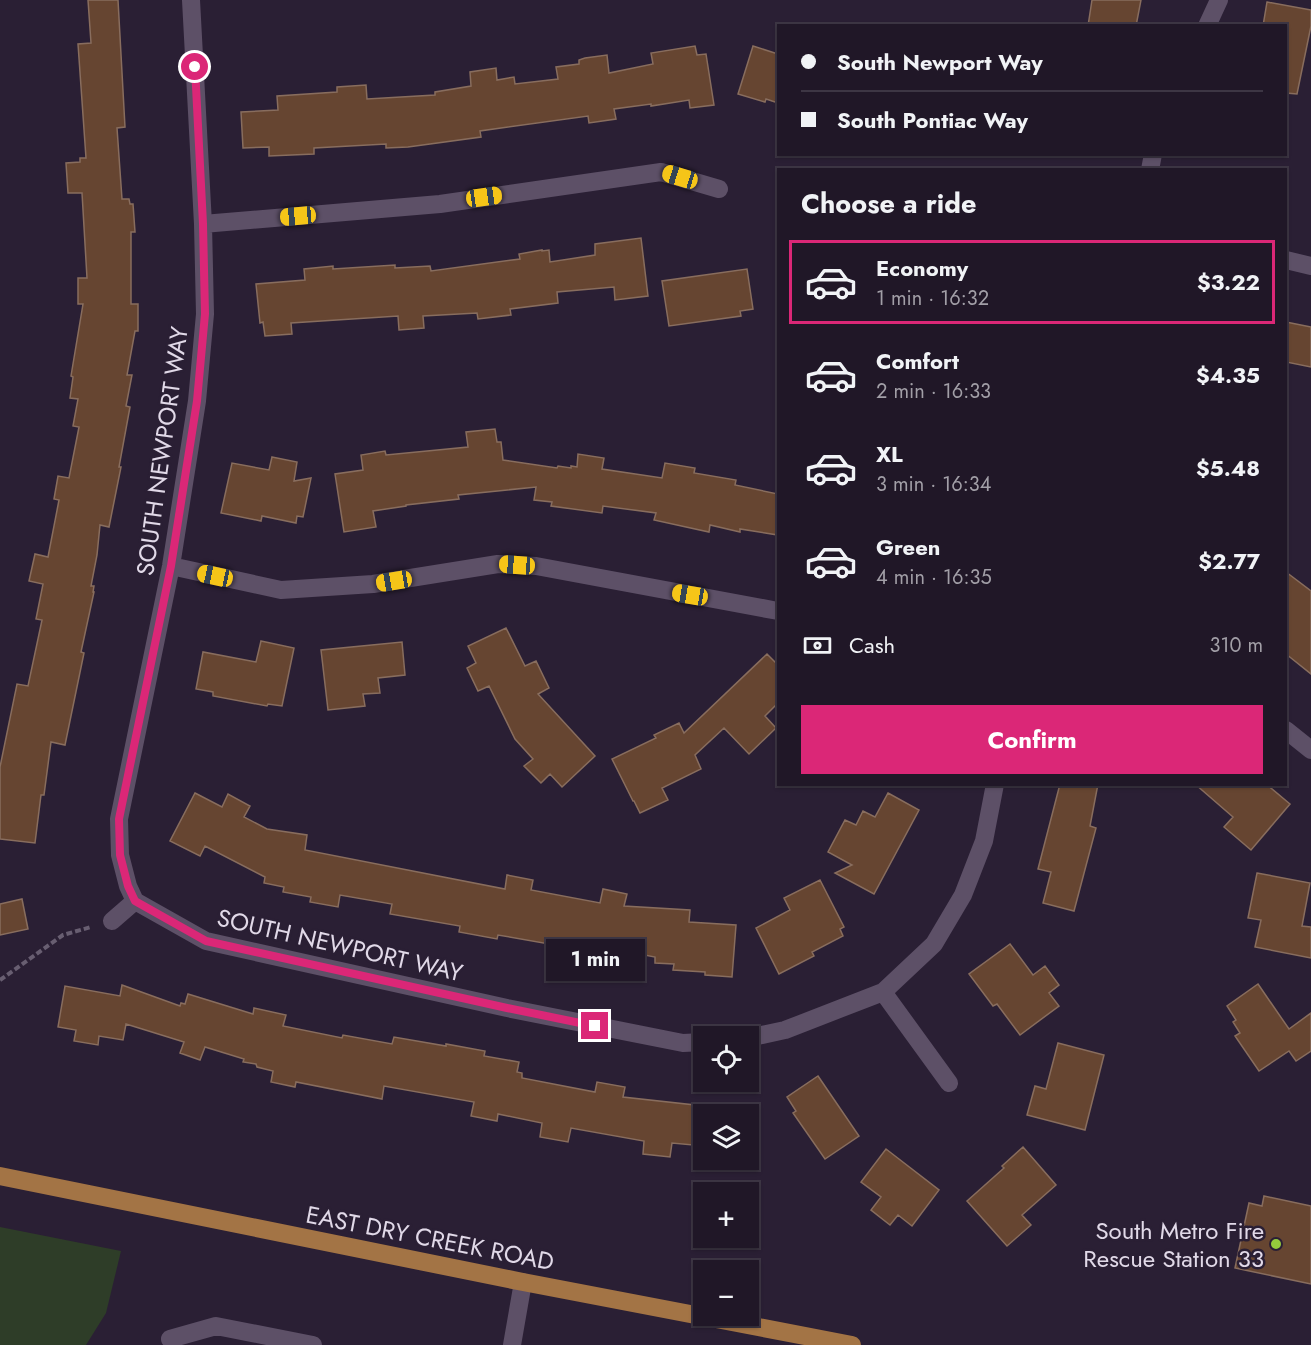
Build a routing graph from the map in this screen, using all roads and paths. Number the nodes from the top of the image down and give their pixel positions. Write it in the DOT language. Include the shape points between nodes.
graph roads {
  1 [pos="191,0"];
  2 [pos="1219,0"];
  3 [pos="1208,24"];
  4 [pos="719,189"];
  5 [pos="203,224"];
  6 [pos="1287,260"];
  7 [pos="1311,266"];
  8 [pos="171,566"];
  9 [pos="777,611"];
  10 [pos="1287,731"];
  11 [pos="1311,750"];
  12 [pos="995,786"];
  13 [pos="135,901"];
  14 [pos="112,921"];
  15 [pos="0,980"];
  16 [pos="883,992"];
  17 [pos="759,1036"];
  18 [pos="693,1043"];
  19 [pos="949,1083"];
  20 [pos="0,1176"];
  21 [pos="524,1282"];
  22 [pos="170,1339"];
  23 [pos="313,1345"];
  24 [pos="512,1345"];
  25 [pos="852,1345"];
  1 -- 5 [label="street, SOUTH NEWPORT WAY"];
  2 -- 3 [label="street"];
  4 -- 5 [label="street" via="661,172 440,204"];
  5 -- 8 [label="street, SOUTH NEWPORT WAY" via="205,314 198,390"];
  6 -- 7 [label="street"];
  8 -- 9 [label="street" via="281,590 373,584 498,564 527,566"];
  8 -- 13 [label="street, SOUTH NEWPORT WAY" via="119,819 120,855"];
  10 -- 11 [label="street"];
  12 -- 16 [label="street" via="984,841 963,895 934,944"];
  13 -- 14 [label="street"];
  13 -- 18 [label="street, SOUTH NEWPORT WAY" via="206,941 507,1008"];
  14 -- 15 [label="path" via="63,935"];
  16 -- 17 [label="street" via="785,1030"];
  16 -- 19 [label="street"];
  20 -- 21 [label="main road, EAST DRY CREEK ROAD"];
  21 -- 24 [label="street"];
  21 -- 25 [label="main road, EAST DRY CREEK ROAD"];
  22 -- 23 [label="street" via="216,1326"];
}
